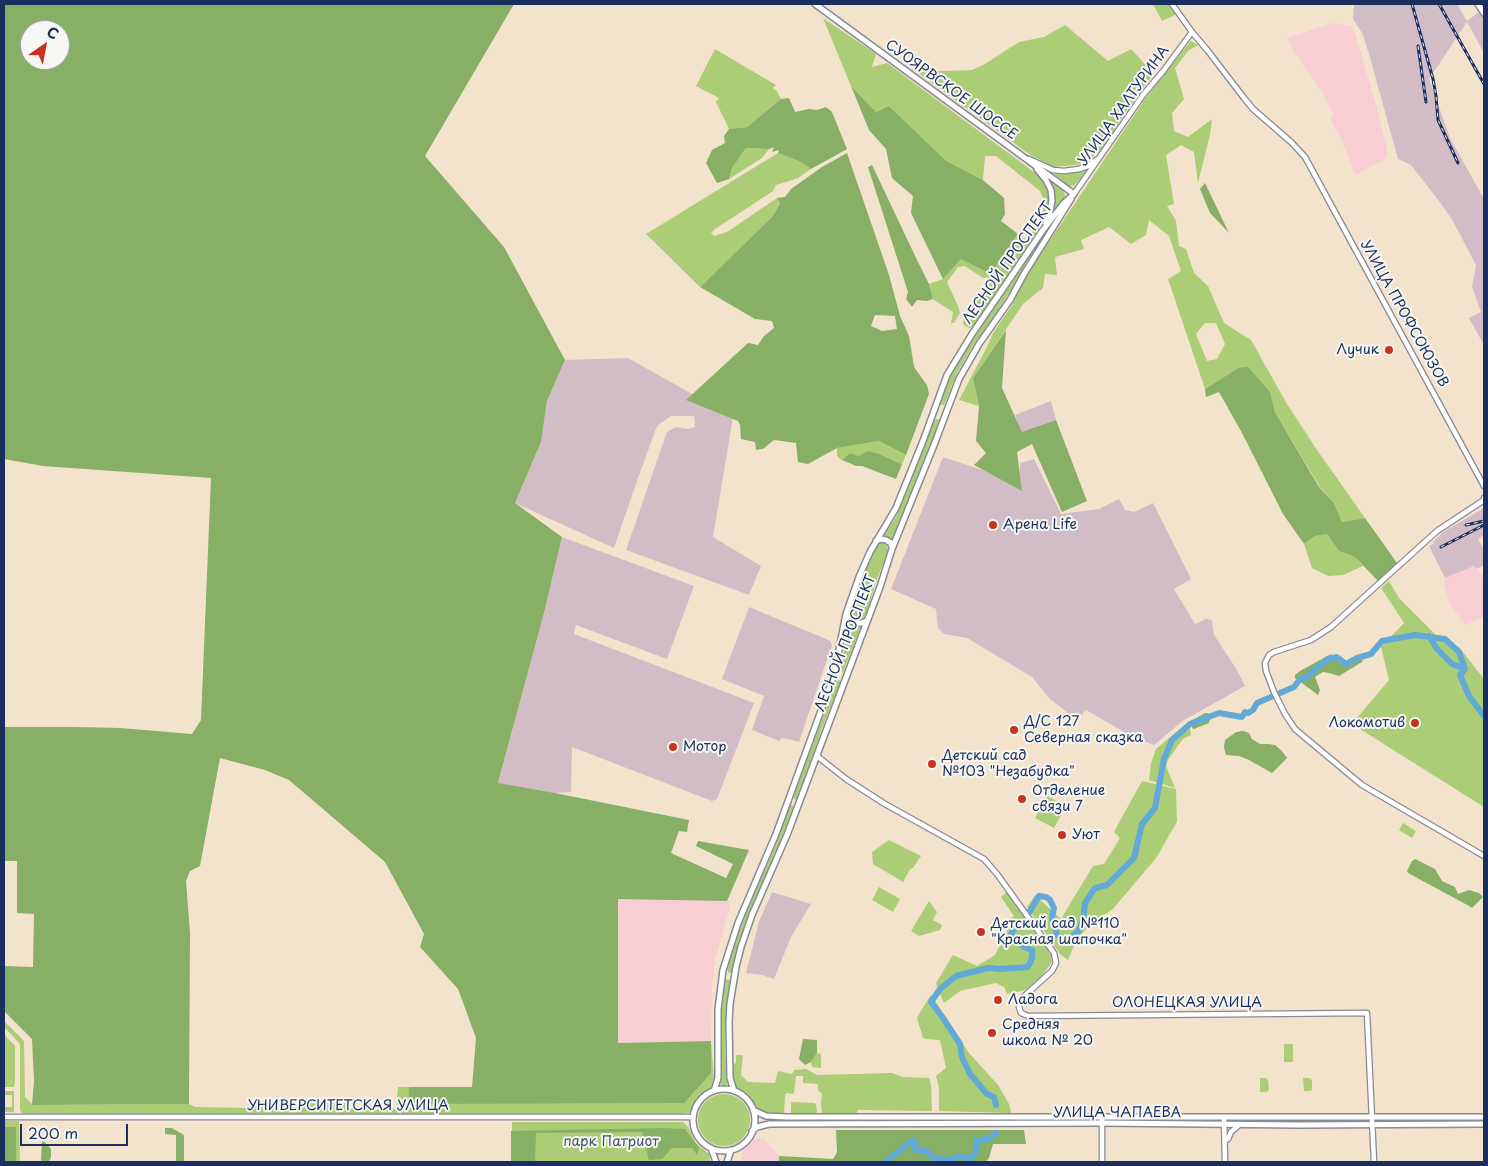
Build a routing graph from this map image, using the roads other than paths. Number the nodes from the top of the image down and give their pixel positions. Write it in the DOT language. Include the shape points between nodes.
graph roads {
  1 [pos="815,4"];
  2 [pos="1478,4"];
  3 [pos="1173,5"];
  4 [pos="1484,13"];
  5 [pos="1192,32"];
  6 [pos="1101,156"];
  7 [pos="1024,157"];
  8 [pos="1074,194"];
  9 [pos="1043,230"];
  10 [pos="936,405"];
  11 [pos="946,409"];
  12 [pos="932,417"];
  13 [pos="942,421"];
  14 [pos="1484,486"];
  15 [pos="1484,499"];
  16 [pos="876,541"];
  17 [pos="892,548"];
  18 [pos="846,614"];
  19 [pos="867,621"];
  20 [pos="834,675"];
  21 [pos="845,679"];
  22 [pos="817,756"];
  23 [pos="789,799"];
  24 [pos="799,802"];
  25 [pos="1484,856"];
  26 [pos="723,970"];
  27 [pos="735,973"];
  28 [pos="722,980"];
  29 [pos="733,980"];
  30 [pos="714,1091"];
  31 [pos="734,1091"];
  32 [pos="753,1110"];
  33 [pos="4,1117"];
  34 [pos="693,1117"];
  35 [pos="1484,1117"];
  36 [pos="1224,1118"];
  37 [pos="1372,1118"];
  38 [pos="1102,1120"];
  39 [pos="1484,1124"];
  40 [pos="1224,1125"];
  41 [pos="1239,1125"];
  42 [pos="1372,1125"];
  43 [pos="752,1131"];
  44 [pos="1225,1141"];
  45 [pos="711,1148"];
  46 [pos="732,1150"];
  47 [pos="716,1162"];
  48 [pos="727,1162"];
  49 [pos="1102,1162"];
  50 [pos="1225,1162"];
  51 [pos="1374,1162"];
  1 -- 7 [label="main road, СУОЯРВСКОЕ ШОССЕ"];
  2 -- 4 [label="main road"];
  3 -- 5 [label="main road, УЛИЦА ПРОФСОЮЗОВ"];
  5 -- 6 [label="main road, УЛИЦА ХАЛТУРИНА"];
  5 -- 14 [label="main road, УЛИЦА ПРОФСОЮЗОВ" via="1253,108 1302,155"];
  6 -- 7 [label="main road" via="1088,166 1064,171"];
  6 -- 8 [label="main road, УЛИЦА ХАЛТУРИНА"];
  7 -- 8 [label="main road, СУОЯРВСКОЕ ШОССЕ"];
  7 -- 9 [label="main road" via="1046,180 1050,190 1050,212"];
  8 -- 9 [label="main road, ЛЕСНОЙ ПРОСПЕКТ"];
  8 -- 11 [label="main road, ЛЕСНОЙ ПРОСПЕКТ" via="958,379"];
  9 -- 10 [label="main road, ЛЕСНОЙ ПРОСПЕКТ" via="960,353 947,375"];
  10 -- 11 [label="main road"];
  10 -- 12 [label="main road, ЛЕСНОЙ ПРОСПЕКТ"];
  11 -- 13 [label="main road, ЛЕСНОЙ ПРОСПЕКТ"];
  12 -- 13 [label="main road"];
  12 -- 16 [label="main road, ЛЕСНОЙ ПРОСПЕКТ" via="896,508"];
  13 -- 17 [label="main road, ЛЕСНОЙ ПРОСПЕКТ"];
  15 -- 25 [label="main road" via="1437,532 1331,627 1310,640 1268,655 1265,663 1277,699 1296,729 1362,785"];
  16 -- 17 [label="main road" via="886,540"];
  16 -- 18 [label="main road, ЛЕСНОЙ ПРОСПЕКТ"];
  17 -- 19 [label="main road, ЛЕСНОЙ ПРОСПЕКТ"];
  18 -- 19 [label="main road" via="856,623"];
  18 -- 20 [label="main road, ЛЕСНОЙ ПРОСПЕКТ"];
  19 -- 21 [label="main road, ЛЕСНОЙ ПРОСПЕКТ"];
  20 -- 21 [label="main road"];
  20 -- 23 [label="main road, ЛЕСНОЙ ПРОСПЕКТ"];
  21 -- 22 [label="main road, ЛЕСНОЙ ПРОСПЕКТ"];
  22 -- 24 [label="main road, ЛЕСНОЙ ПРОСПЕКТ"];
  22 -- 37 [label="main road, ОЛОНЕЦКАЯ УЛИЦА" via="885,804 984,859 997,874 1054,953 1056,963 1052,971 1020,1000 1021,1013 1028,1016 1367,1013"];
  23 -- 24 [label="main road" via="792,803"];
  23 -- 26 [label="main road, ЛЕСНОЙ ПРОСПЕКТ" via="738,924"];
  24 -- 27 [label="main road, ЛЕСНОЙ ПРОСПЕКТ" via="750,922"];
  26 -- 27 [label="main road" via="728,975"];
  26 -- 28 [label="main road, ЛЕСНОЙ ПРОСПЕКТ"];
  27 -- 29 [label="main road, ЛЕСНОЙ ПРОСПЕКТ"];
  28 -- 29 [label="main road" via="728,977"];
  28 -- 30 [label="main road, ЛЕСНОЙ ПРОСПЕКТ" via="718,1009 718,1078"];
  29 -- 31 [label="main road, ЛЕСНОЙ ПРОСПЕКТ" via="729,1044 730,1078"];
  30 -- 31 [label="main road"];
  30 -- 34 [label="main road" via="700,1101"];
  31 -- 32 [label="main road" via="742,1095"];
  32 -- 38 [label="main road, УЛИЦА ЧАПАЕВА" via="766,1116 787,1117"];
  32 -- 43 [label="main road"];
  33 -- 34 [label="main road, УНИВЕРСИТЕТСКАЯ УЛИЦА"];
  34 -- 45 [label="main road" via="695,1132"];
  35 -- 37 [label="main road, УЛИЦА ЧАПАЕВА"];
  36 -- 37 [label="main road, УЛИЦА ЧАПАЕВА"];
  36 -- 38 [label="main road, УЛИЦА ЧАПАЕВА"];
  36 -- 40 [label="main road"];
  37 -- 42 [label="main road"];
  38 -- 40 [label="main road, УЛИЦА ЧАПАЕВА"];
  38 -- 43 [label="main road, УЛИЦА ЧАПАЕВА" via="769,1124"];
  38 -- 49 [label="main road"];
  39 -- 42 [label="main road, УЛИЦА ЧАПАЕВА"];
  40 -- 41 [label="main road, УЛИЦА ЧАПАЕВА"];
  40 -- 44 [label="main road"];
  41 -- 42 [label="main road, УЛИЦА ЧАПАЕВА"];
  41 -- 44 [label="main road"];
  42 -- 51 [label="main road"];
  43 -- 46 [label="main road" via="745,1142"];
  44 -- 50 [label="main road"];
  45 -- 46 [label="main road"];
  45 -- 47 [label="main road"];
  46 -- 48 [label="main road"];
}
